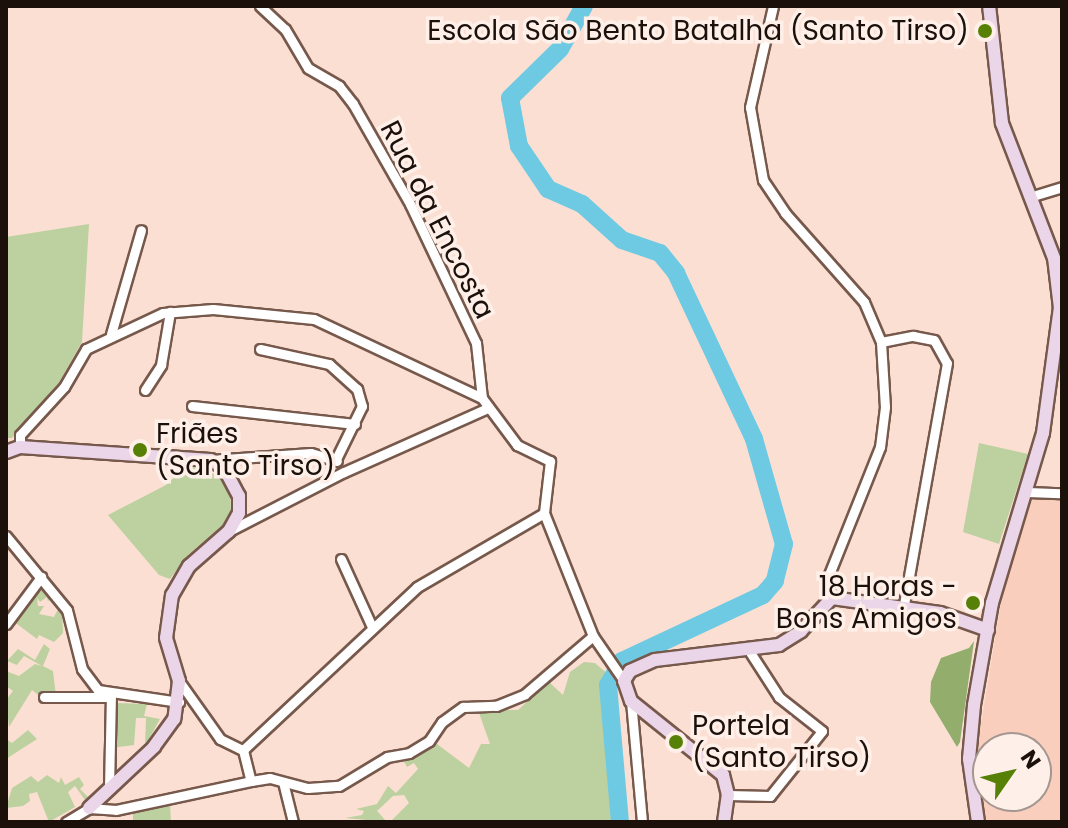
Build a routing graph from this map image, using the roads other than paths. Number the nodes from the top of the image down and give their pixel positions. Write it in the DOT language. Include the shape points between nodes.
graph roads {
  1 [pos="260,6"];
  2 [pos="773,6"];
  3 [pos="989,6"];
  4 [pos="1062,187"];
  5 [pos="1033,196"];
  6 [pos="141,230"];
  7 [pos="170,312"];
  8 [pos="111,334"];
  9 [pos="881,342"];
  10 [pos="260,349"];
  11 [pos="145,390"];
  12 [pos="482,398"];
  13 [pos="192,406"];
  14 [pos="488,408"];
  15 [pos="355,424"];
  16 [pos="20,447"];
  17 [pos="6,452"];
  18 [pos="336,459"];
  19 [pos="211,460"];
  20 [pos="344,472"];
  21 [pos="1026,492"];
  22 [pos="1062,493"];
  23 [pos="544,513"];
  24 [pos="229,531"];
  25 [pos="6,536"];
  26 [pos="341,559"];
  27 [pos="41,577"];
  28 [pos="832,598"];
  29 [pos="903,611"];
  30 [pos="6,624"];
  31 [pos="372,627"];
  32 [pos="988,630"];
  33 [pos="593,636"];
  34 [pos="748,649"];
  35 [pos="622,679"];
  36 [pos="179,681"];
  37 [pos="44,697"];
  38 [pos="114,697"];
  39 [pos="631,701"];
  40 [pos="179,702"];
  41 [pos="243,750"];
  42 [pos="251,781"];
  43 [pos="283,782"];
  44 [pos="109,789"];
  45 [pos="728,795"];
  46 [pos="89,808"];
  47 [pos="66,822"];
  48 [pos="293,822"];
  49 [pos="642,822"];
  50 [pos="724,822"];
  51 [pos="978,822"];
  1 -- 12 [label="street, Rua da Encosta" via="285,29 308,68 339,86 398,182 476,343"];
  2 -- 9 [label="street" via="750,107 763,180 785,213 864,302"];
  3 -- 5 [label="street" via="1002,123"];
  4 -- 5 [label="street"];
  5 -- 21 [label="street" via="1054,258 1060,320 1043,433"];
  6 -- 8 [label="street"];
  7 -- 8 [label="street"];
  7 -- 11 [label="street" via="161,365"];
  7 -- 12 [label="street" via="213,309 314,319"];
  8 -- 16 [label="street" via="86,349 64,387 20,435"];
  9 -- 28 [label="street" via="885,407 880,447 826,582"];
  9 -- 29 [label="street" via="913,336 934,340 947,363"];
  10 -- 15 [label="street" via="316,360 344,374 362,406"];
  12 -- 14 [label="street, Rua da Encosta"];
  13 -- 15 [label="street"];
  14 -- 20 [label="street"];
  14 -- 23 [label="street, Rua da Encosta" via="517,445 550,461"];
  15 -- 18 [label="street"];
  16 -- 17 [label="street"];
  16 -- 19 [label="street"];
  18 -- 19 [label="street" via="311,453"];
  18 -- 20 [label="street"];
  19 -- 24 [label="street" via="224,468 239,496 239,513"];
  20 -- 24 [label="street"];
  21 -- 22 [label="street"];
  21 -- 32 [label="street"];
  23 -- 31 [label="street" via="417,587"];
  23 -- 33 [label="street"];
  24 -- 36 [label="street" via="179,579 166,638"];
  25 -- 27 [label="street"];
  26 -- 31 [label="street"];
  27 -- 30 [label="street"];
  27 -- 38 [label="street" via="67,610 82,669 98,690"];
  28 -- 29 [label="street"];
  28 -- 34 [label="street" via="791,639"];
  29 -- 32 [label="street" via="940,613"];
  31 -- 41 [label="street"];
  32 -- 51 [label="street" via="969,759"];
  33 -- 35 [label="street"];
  33 -- 43 [label="street" via="525,694 496,706 463,707 409,753 387,757 339,786 308,788"];
  34 -- 35 [label="street" via="655,660"];
  34 -- 45 [label="street" via="779,697 822,731 770,796"];
  35 -- 39 [label="street"];
  36 -- 40 [label="street"];
  36 -- 41 [label="street" via="220,739"];
  37 -- 38 [label="street"];
  38 -- 40 [label="street"];
  38 -- 44 [label="street"];
  39 -- 45 [label="street" via="708,758 723,775"];
  39 -- 49 [label="street"];
  40 -- 44 [label="street" via="165,735"];
  41 -- 42 [label="street"];
  42 -- 43 [label="street"];
  42 -- 46 [label="street" via="116,810"];
  43 -- 48 [label="street"];
  44 -- 46 [label="street"];
  45 -- 50 [label="street"];
  46 -- 47 [label="street"];
}
